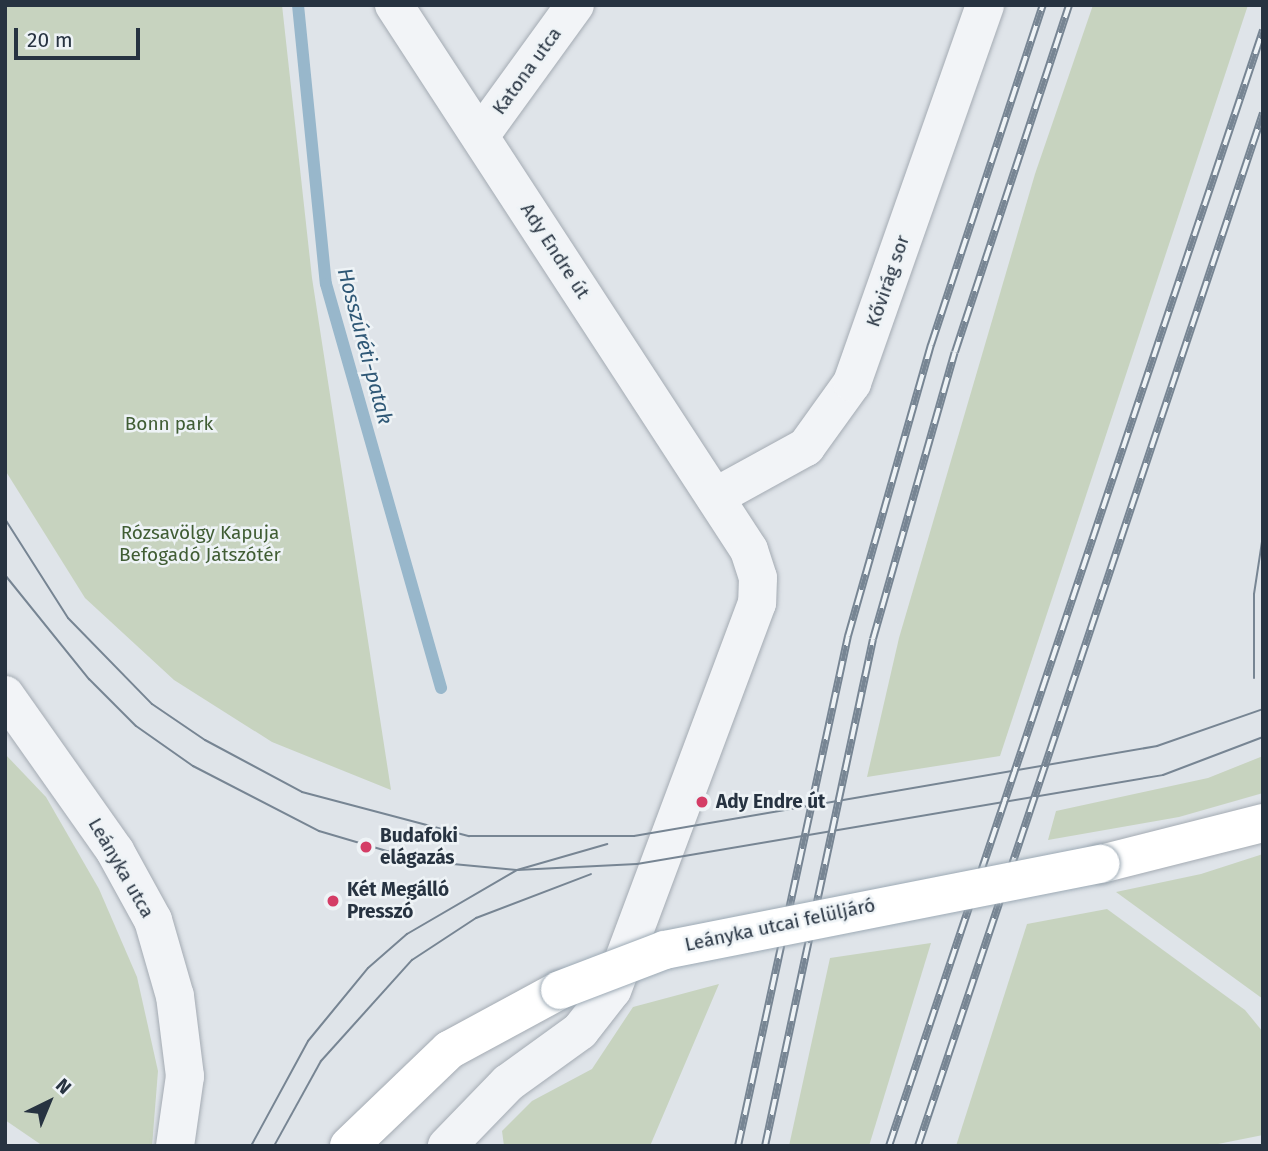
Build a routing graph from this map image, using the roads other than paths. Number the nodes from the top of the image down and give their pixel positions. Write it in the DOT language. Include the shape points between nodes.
graph roads {
  1 [pos="394,5"];
  2 [pos="575,5"];
  3 [pos="985,5"];
  4 [pos="480,136"];
  5 [pos="715,497"];
  6 [pos="5,695"];
  7 [pos="1263,822"];
  8 [pos="176,1146"];
  9 [pos="349,1146"];
  10 [pos="447,1146"];
  1 -- 4 [label="street, Ady Endre út"];
  2 -- 4 [label="street, Katona utca"];
  3 -- 5 [label="street, Kővirág sor" via="852,383 806,447"];
  4 -- 5 [label="street, Ady Endre út"];
  5 -- 10 [label="street, Ady Endre út" via="749,550 758,578 757,603 634,944 612,990 580,1031 508,1083"];
  6 -- 8 [label="street, Leányka utca" via="115,851 153,920 175,996 185,1076"];
  7 -- 9 [label="main road, Leányka utcai felüljáró, bridge" via="1101,864 665,950 561,990 449,1050"];
}
